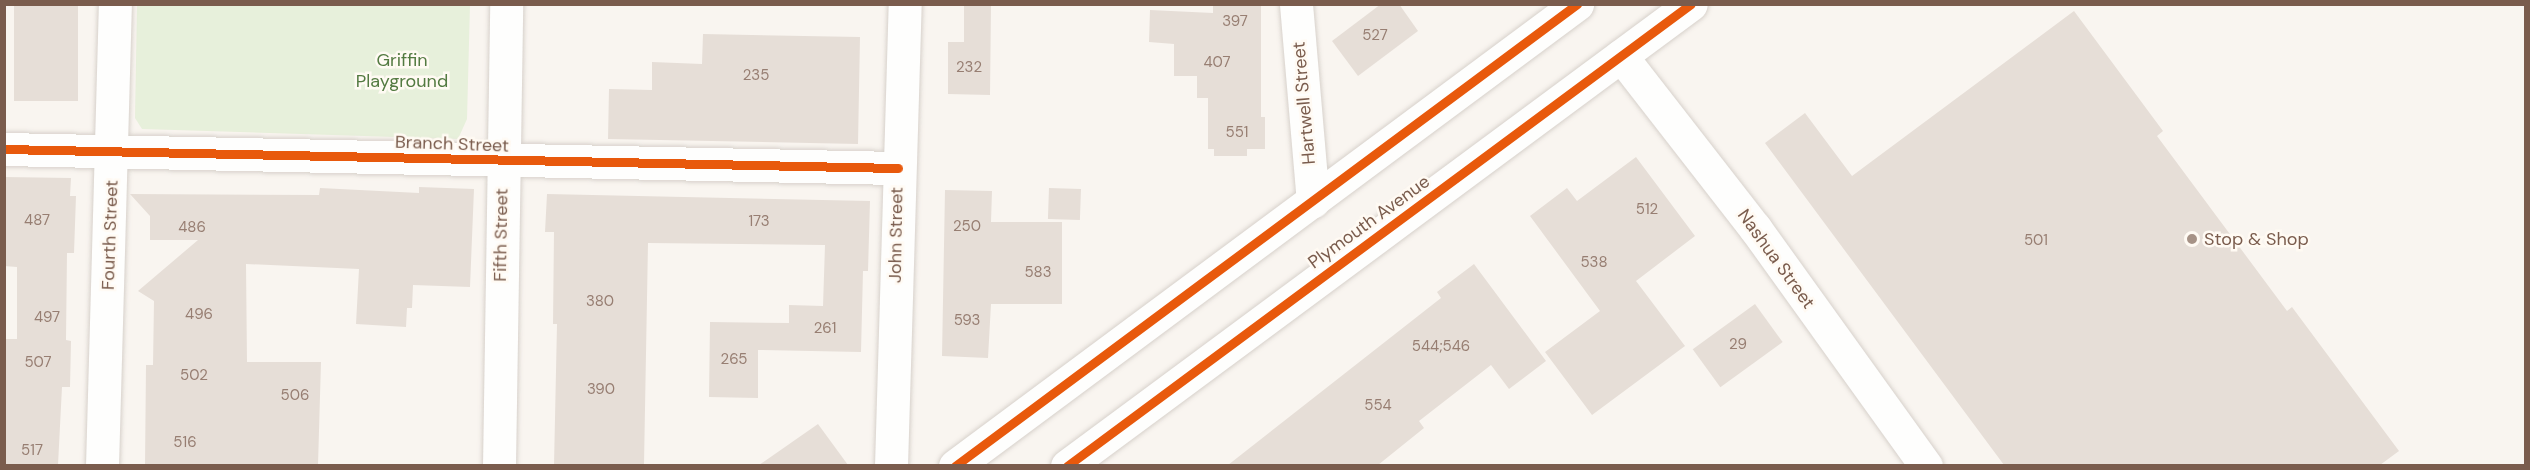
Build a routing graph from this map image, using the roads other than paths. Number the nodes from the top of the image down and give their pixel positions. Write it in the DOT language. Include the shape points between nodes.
graph roads {
  1 [pos="115,4"];
  2 [pos="506,4"];
  3 [pos="905,4"];
  4 [pos="1296,4"];
  5 [pos="1577,4"];
  6 [pos="1691,4"];
  7 [pos="1621,57"];
  8 [pos="4,149"];
  9 [pos="113,150"];
  10 [pos="502,162"];
  11 [pos="898,168"];
  12 [pos="1313,201"];
  13 [pos="102,465"];
  14 [pos="499,465"];
  15 [pos="891,465"];
  16 [pos="954,465"];
  17 [pos="1067,465"];
  18 [pos="1926,465"];
  1 -- 9 [label="street, Fourth Street"];
  2 -- 10 [label="street, Fifth Street"];
  3 -- 11 [label="street, John Street"];
  4 -- 12 [label="street, Hartwell Street"];
  5 -- 12 [label="street"];
  6 -- 7 [label="street, Plymouth Avenue"];
  7 -- 17 [label="street, Plymouth Avenue"];
  7 -- 18 [label="street, Nashua Street" via="1755,228"];
  8 -- 9 [label="street, Branch Street"];
  9 -- 10 [label="street, Branch Street"];
  9 -- 13 [label="street, Fourth Street"];
  10 -- 11 [label="street, Branch Street"];
  10 -- 14 [label="street, Fifth Street"];
  11 -- 15 [label="street, John Street"];
  12 -- 16 [label="street"];
}
